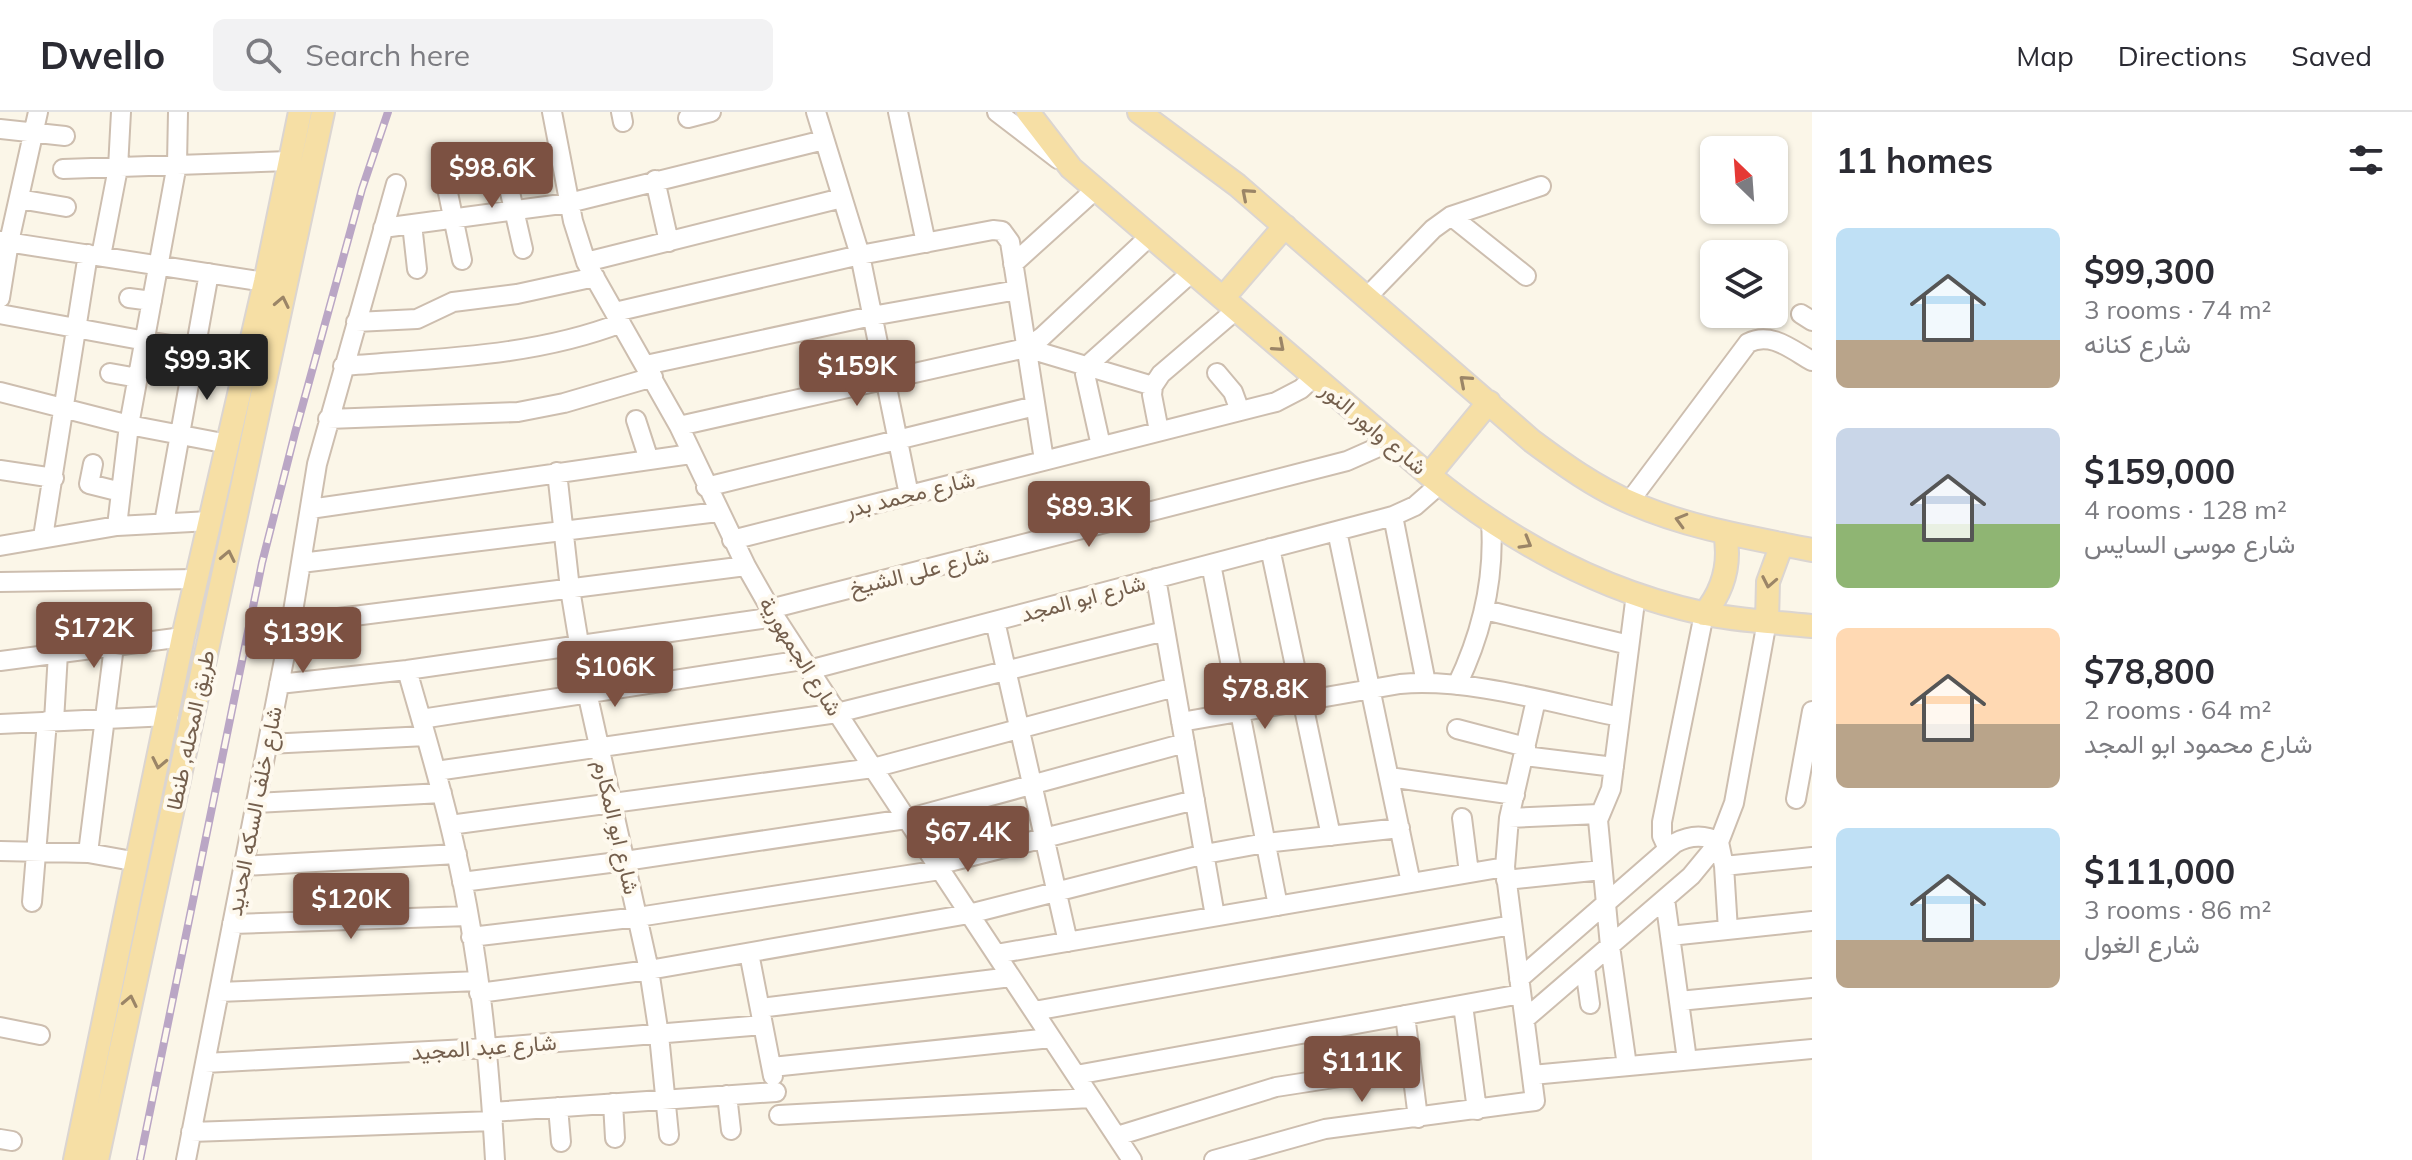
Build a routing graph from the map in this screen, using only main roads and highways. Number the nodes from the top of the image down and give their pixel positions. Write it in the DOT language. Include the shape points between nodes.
graph roads {
  1 [pos="300,112"];
  2 [pos="323,112"];
  3 [pos="1028,112"];
  4 [pos="1139,112"];
  5 [pos="1285,226"];
  6 [pos="1230,304"];
  7 [pos="1489,402"];
  8 [pos="1434,479"];
  9 [pos="1725,533"];
  10 [pos="1782,544"];
  11 [pos="1812,550"];
  12 [pos="1704,614"];
  13 [pos="1767,621"];
  14 [pos="1812,626"];
  15 [pos="110,1044"];
  16 [pos="98,1100"];
  17 [pos="75,1160"];
  18 [pos="97,1160"];
  1 -- 15 [label="main road, طريق المحله, طنطا, one-way" via="183,637 138,862"];
  15 -- 2 [label="main road, طريق المحله, طنطا, one-way"];
  3 -- 6 [label="main road, شارع وابور النور" via="1071,168"];
  5 -- 4 [label="main road, one-way"];
  5 -- 6 [label="main road"];
  7 -- 5 [label="main road, one-way"];
  6 -- 8 [label="main road, شارع وابور النور, one-way"];
  7 -- 8 [label="main road"];
  9 -- 7 [label="main road, one-way" via="1629,502 1555,458"];
  8 -- 12 [label="main road, شارع وابور النور, one-way" via="1543,553 1636,594"];
  9 -- 10 [label="main road"];
  9 -- 12 [label="main road" via="1728,558 1723,582"];
  10 -- 11 [label="main road"];
  10 -- 13 [label="main road, one-way" via="1768,582"];
  12 -- 13 [label="main road, شارع وابور النور"];
  13 -- 14 [label="main road, شارع وابور النور"];
  15 -- 16 [label="main road, طريق المحله, طنطا"];
  16 -- 17 [label="main road, طريق المحله, طنطا"];
  16 -- 18 [label="main road, طريق المحله, طنطا"];
}
